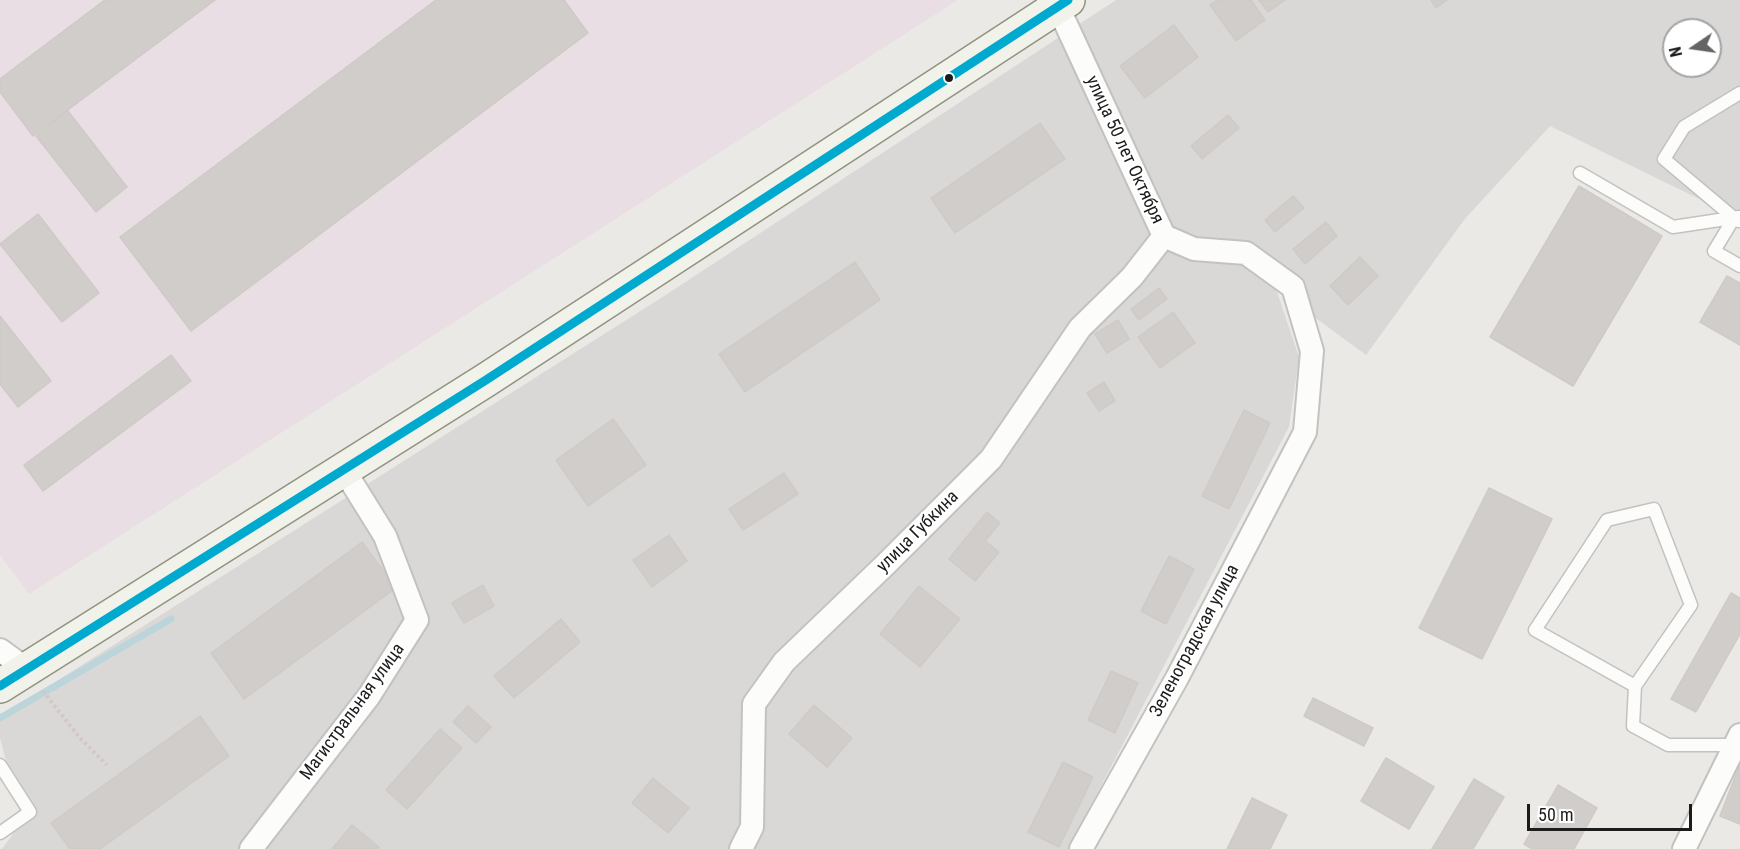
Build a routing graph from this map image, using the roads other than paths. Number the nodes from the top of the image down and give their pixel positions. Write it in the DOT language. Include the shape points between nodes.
graph roads {
  1 [pos="1058,2"];
  2 [pos="1740,93"];
  3 [pos="1580,173"];
  4 [pos="1738,219"];
  5 [pos="1164,236"];
  6 [pos="1740,266"];
  7 [pos="1305,432"];
  8 [pos="344,470"];
  9 [pos="16,673"];
  10 [pos="1635,686"];
  11 [pos="1738,740"];
  12 [pos="0,765"];
  13 [pos="0,833"];
  14 [pos="251,849"];
  15 [pos="741,849"];
  16 [pos="1081,849"];
  17 [pos="1684,849"];
  1 -- 5 [label="street, улица 50 лет Октября"];
  1 -- 8 [label="main road" via="695,245"];
  2 -- 4 [label="lane" via="1684,127 1664,159"];
  3 -- 4 [label="lane" via="1673,227"];
  4 -- 6 [label="lane" via="1714,251"];
  5 -- 7 [label="street, улица 50 лет Октября" via="1194,249 1246,253 1293,287 1312,351"];
  5 -- 15 [label="street, улица Губкина" via="1132,277 1080,328 991,459 784,662 754,704 752,827"];
  7 -- 16 [label="street, Зеленоградская улица" via="1177,678"];
  8 -- 9 [label="main road"];
  8 -- 14 [label="street, Магистральная улица" via="385,536 417,620 369,696"];
  10 -- 10 [label="lane" via="1691,605 1654,509 1607,520 1535,630"];
  10 -- 11 [label="lane" via="1633,726 1668,745"];
  11 -- 17 [label="street"];
  12 -- 13 [label="lane" via="30,812"];
}
